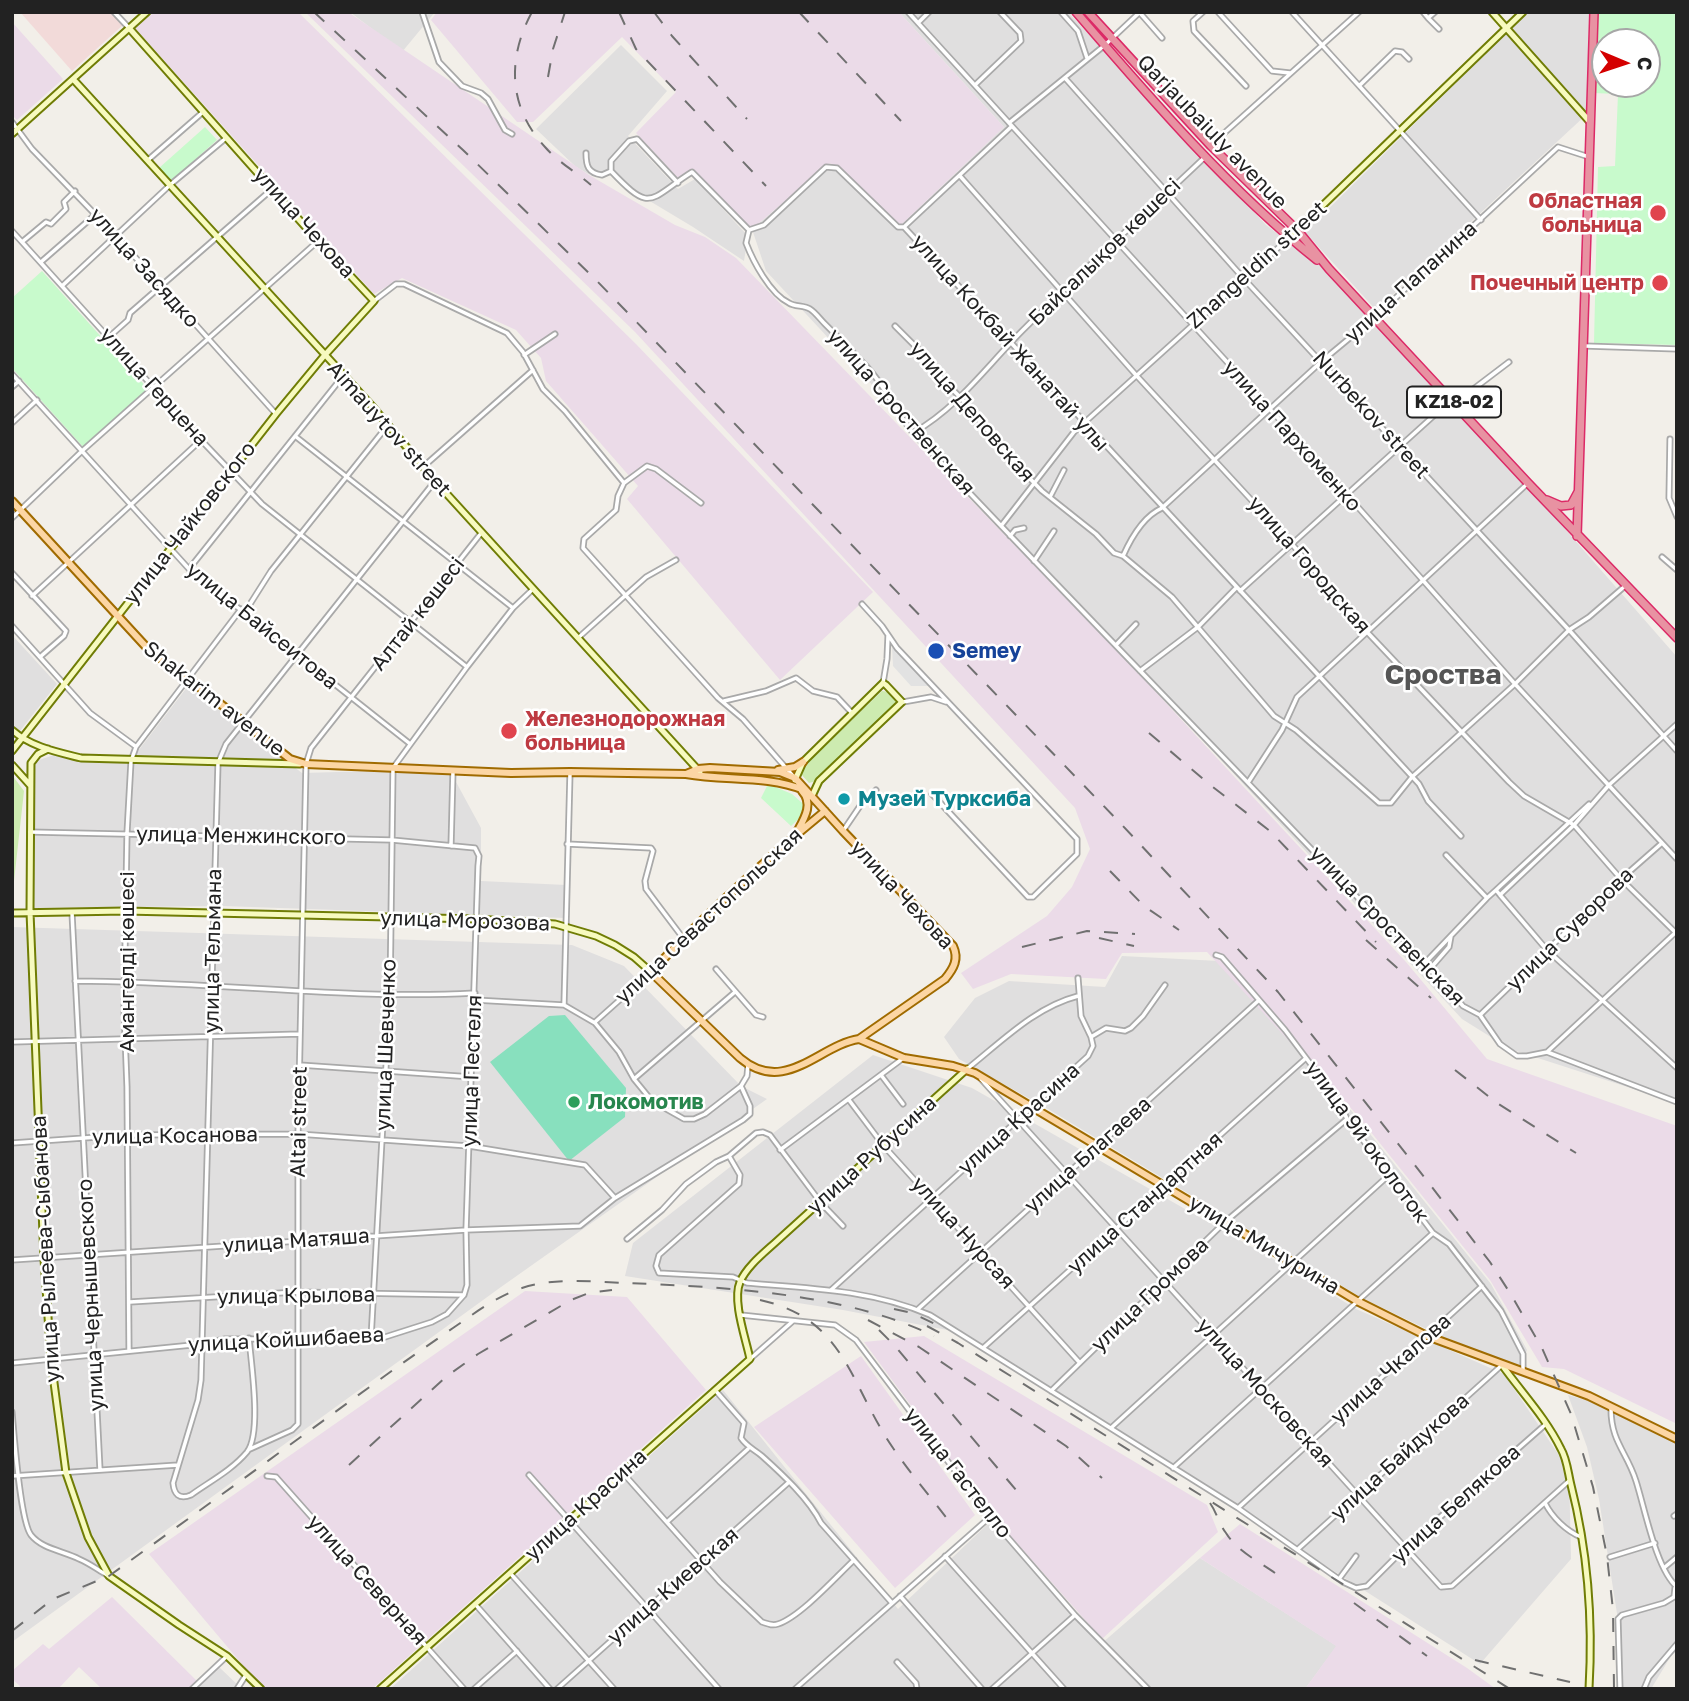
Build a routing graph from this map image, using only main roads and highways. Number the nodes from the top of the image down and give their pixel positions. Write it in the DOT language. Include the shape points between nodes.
graph roads {
  1 [pos="1076,12"];
  2 [pos="1088,12"];
  3 [pos="1594,12"];
  4 [pos="1329,270"];
  5 [pos="1581,478"];
  6 [pos="1531,486"];
  7 [pos="12,501"];
  8 [pos="1578,517"];
  9 [pos="1577,537"];
  10 [pos="1597,557"];
  11 [pos="1677,638"];
  12 [pos="803,762"];
  13 [pos="770,772"];
  14 [pos="686,775"];
  15 [pos="795,778"];
  16 [pos="801,788"];
  17 [pos="825,811"];
  18 [pos="794,836"];
  19 [pos="651,972"];
  20 [pos="859,1039"];
  21 [pos="1677,1439"];
  1 -- 4 [label="highway, Qarjaubaiuly avenue / KZ18-02" via="1206,156 1289,238"];
  2 -- 4 [label="highway, Qarjaubaiuly avenue / KZ18-02" via="1211,146 1298,231"];
  3 -- 5 [label="highway"];
  4 -- 6 [label="highway, Qarjaubaiuly avenue / KZ18-02"];
  5 -- 6 [label="highway" via="1571,505 1549,502"];
  5 -- 8 [label="highway"];
  6 -- 9 [label="highway, Qarjaubaiuly avenue / KZ18-02"];
  7 -- 14 [label="main road, Shakarim avenue" via="149,650 290,759 306,764 453,771"];
  8 -- 9 [label="highway"];
  8 -- 10 [label="highway" via="1583,539"];
  9 -- 10 [label="highway, KZ18-02"];
  10 -- 11 [label="highway, KZ18-02"];
  12 -- 13 [label="main road"];
  13 -- 14 [label="main road, Shakarim avenue" via="698,769"];
  13 -- 15 [label="main road, Shakarim avenue"];
  14 -- 16 [label="main road, Shakarim avenue" via="778,780"];
  15 -- 16 [label="main road, улица Чехова"];
  16 -- 17 [label="main road, улица Чехова"];
  16 -- 18 [label="main road" via="808,803"];
  17 -- 18 [label="main road, улица Севастопольская"];
  17 -- 20 [label="main road, улица Чехова" via="956,953 953,970 945,979"];
  18 -- 19 [label="main road, улица Севастопольская"];
  19 -- 20 [label="main road, улица Морозова" via="748,1065 761,1070 789,1070"];
  20 -- 21 [label="main road, улица Мичурина" via="904,1058 967,1069 1357,1301 1427,1336 1589,1396"];
}
